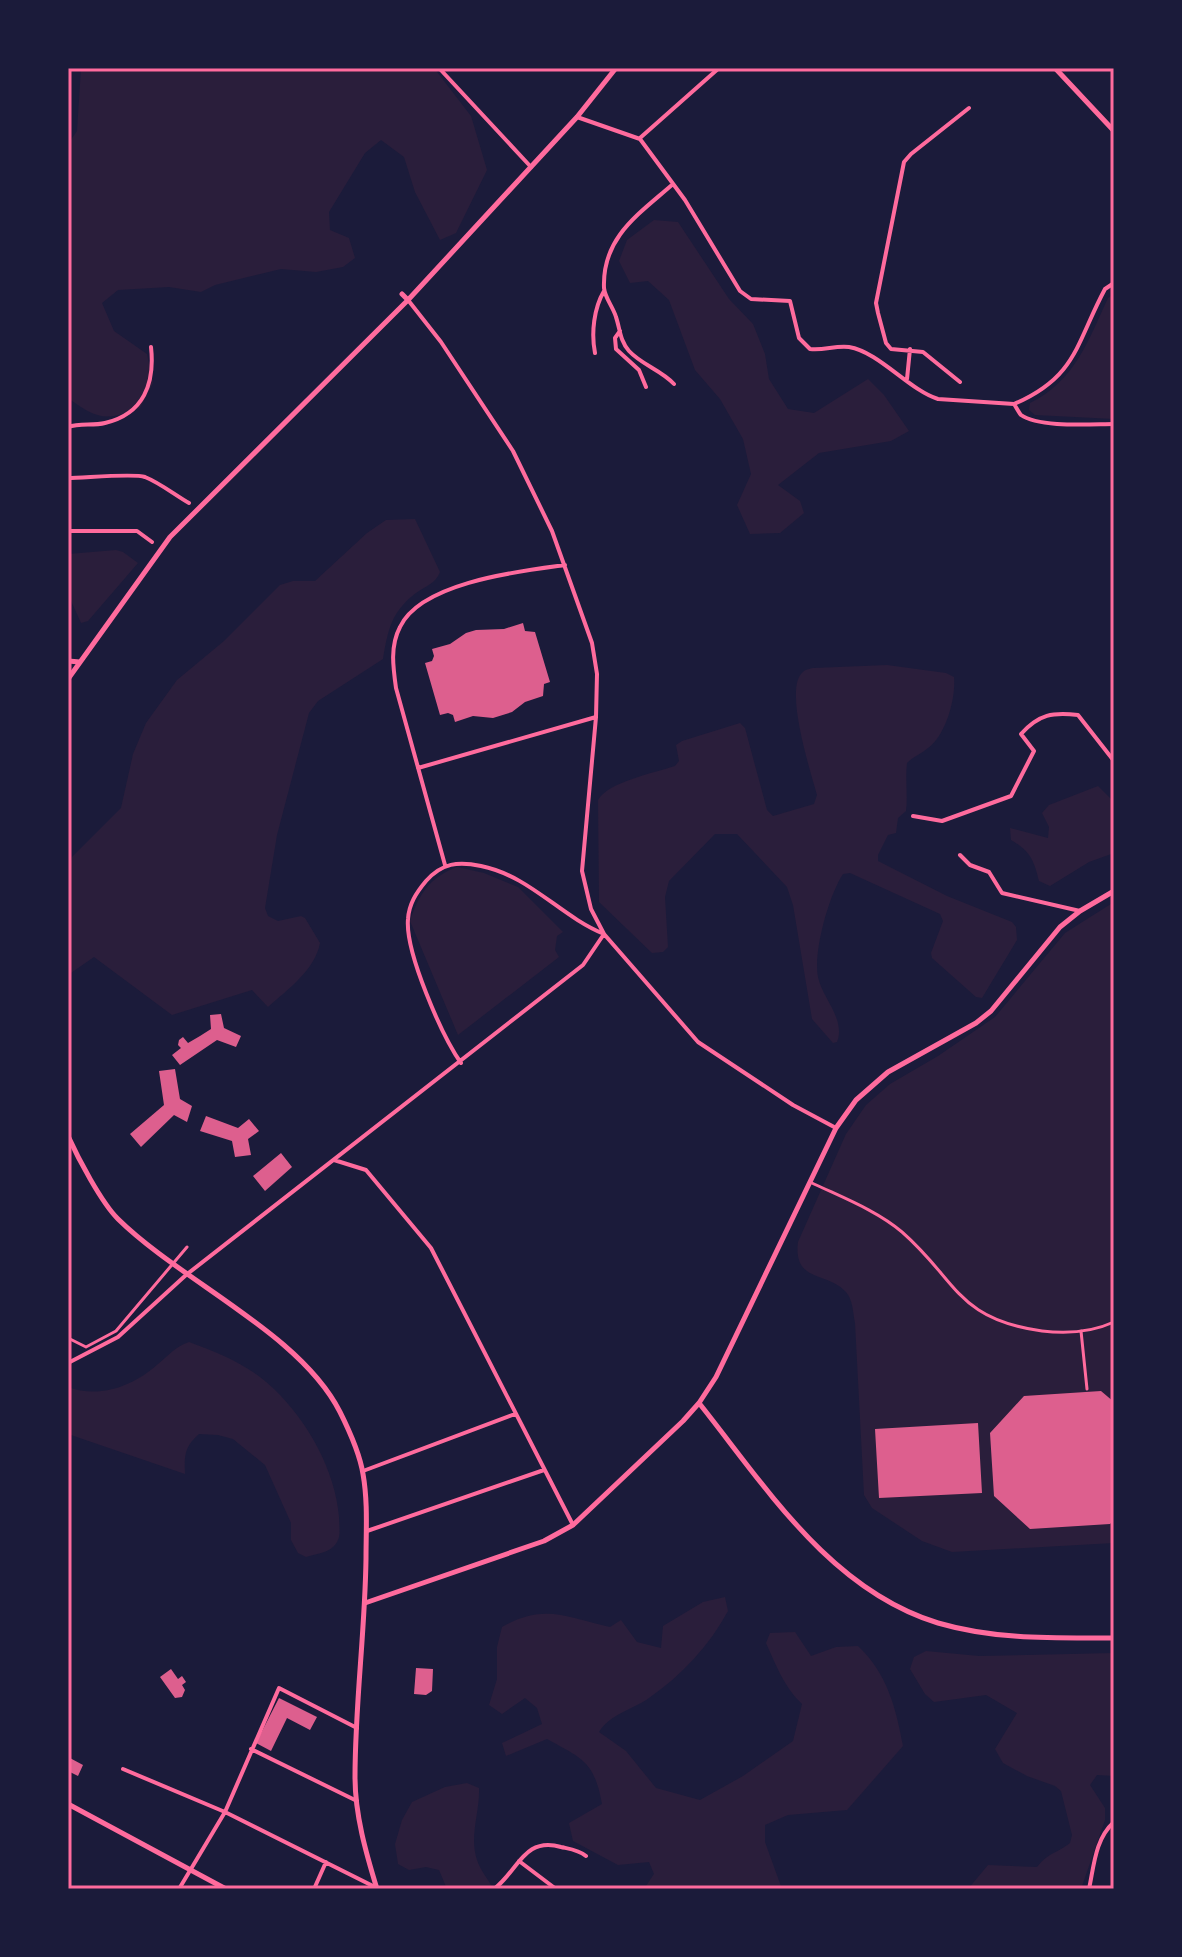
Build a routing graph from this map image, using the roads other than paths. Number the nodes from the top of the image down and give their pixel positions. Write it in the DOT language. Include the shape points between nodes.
graph roads {
  1 [pos="439,68"];
  2 [pos="616,68"];
  3 [pos="719,68"];
  4 [pos="1055,68"];
  5 [pos="969,108"];
  6 [pos="577,117"];
  7 [pos="1114,131"];
  8 [pos="640,139"];
  9 [pos="531,167"];
  10 [pos="673,184"];
  11 [pos="1114,283"];
  12 [pos="604,291"];
  13 [pos="402,294"];
  14 [pos="408,300"];
  15 [pos="620,331"];
  16 [pos="151,347"];
  17 [pos="910,349"];
  18 [pos="595,353"];
  19 [pos="907,379"];
  20 [pos="960,382"];
  21 [pos="674,384"];
  22 [pos="646,387"];
  23 [pos="1014,404"];
  24 [pos="1114,424"];
  25 [pos="68,427"];
  26 [pos="68,478"];
  27 [pos="189,503"];
  28 [pos="68,531"];
  29 [pos="152,542"];
  30 [pos="565,565"];
  31 [pos="68,661"];
  32 [pos="80,662"];
  33 [pos="68,679"];
  34 [pos="596,717"];
  35 [pos="1114,761"];
  36 [pos="417,768"];
  37 [pos="913,816"];
  38 [pos="960,855"];
  39 [pos="445,865"];
  40 [pos="1114,891"];
  41 [pos="1080,911"];
  42 [pos="604,934"];
  43 [pos="461,1063"];
  44 [pos="836,1128"];
  45 [pos="68,1136"];
  46 [pos="334,1160"];
  47 [pos="810,1182"];
  48 [pos="187,1247"];
  49 [pos="186,1275"];
  50 [pos="1114,1322"];
  51 [pos="1081,1331"];
  52 [pos="68,1338"];
  53 [pos="68,1363"];
  54 [pos="1087,1389"];
  55 [pos="699,1403"];
  56 [pos="515,1414"];
  57 [pos="544,1470"];
  58 [pos="363,1471"];
  59 [pos="573,1525"];
  60 [pos="367,1531"];
  61 [pos="365,1603"];
  62 [pos="1114,1638"];
  63 [pos="357,1728"];
  64 [pos="251,1749"];
  65 [pos="123,1769"];
  66 [pos="357,1801"];
  67 [pos="68,1804"];
  68 [pos="225,1812"];
  69 [pos="1114,1822"];
  70 [pos="586,1856"];
  71 [pos="519,1861"];
  72 [pos="326,1862"];
  73 [pos="190,1870"];
  74 [pos="377,1888"];
  75 [pos="179,1889"];
  76 [pos="226,1889"];
  77 [pos="314,1889"];
  78 [pos="494,1889"];
  79 [pos="556,1889"];
  80 [pos="590,1889"];
  81 [pos="606,1889"];
  82 [pos="1089,1889"];
  1 -- 9 [label="street"];
  2 -- 6 [label="street"];
  3 -- 8 [label="street"];
  4 -- 7 [label="street"];
  5 -- 17 [label="street" via="911,154 901,173 876,303 886,343 891,349"];
  6 -- 8 [label="street"];
  6 -- 9 [label="street"];
  8 -- 10 [label="street"];
  9 -- 14 [label="street"];
  10 -- 12 [label="street" via="611,245"];
  10 -- 19 [label="street" via="745,297 790,301 799,338 810,349 850,347"];
  11 -- 23 [label="street" via="1105,289 1060,376"];
  12 -- 15 [label="street"];
  12 -- 18 [label="street" via="596,307"];
  13 -- 14 [label="street"];
  14 -- 30 [label="street" via="513,451"];
  14 -- 32 [label="street" via="189,516"];
  15 -- 21 [label="street" via="628,350"];
  15 -- 22 [label="street" via="616,349 639,370"];
  16 -- 25 [label="street" via="152,378 141,403 117,420"];
  17 -- 19 [label="street"];
  17 -- 20 [label="street" via="923,352"];
  19 -- 23 [label="street" via="938,399"];
  23 -- 24 [label="street" via="1020,415 1033,420"];
  26 -- 27 [label="street" via="144,477"];
  28 -- 29 [label="street" via="137,531"];
  30 -- 34 [label="street" via="592,643"];
  30 -- 36 [label="street" via="474,581 427,600 400,625 393,666"];
  31 -- 32 [label="street"];
  32 -- 33 [label="street"];
  34 -- 36 [label="street"];
  34 -- 42 [label="street" via="582,871 591,909"];
  35 -- 37 [label="street" via="1078,715 1056,712 1021,734 1034,751 1011,796 942,821"];
  36 -- 39 [label="street"];
  38 -- 41 [label="street" via="989,872 1002,893"];
  39 -- 42 [label="street" via="501,872"];
  39 -- 43 [label="street" via="413,899 407,924 418,969"];
  40 -- 41 [label="street"];
  41 -- 44 [label="street" via="1047,941 991,1011 888,1072 856,1100"];
  42 -- 43 [label="street" via="583,965"];
  42 -- 44 [label="street" via="698,1042"];
  43 -- 46 [label="street"];
  44 -- 47 [label="street"];
  45 -- 49 [label="street" via="116,1217"];
  46 -- 49 [label="street"];
  46 -- 56 [label="street" via="366,1170 431,1248"];
  47 -- 51 [label="street" via="901,1231 983,1315 1027,1329"];
  47 -- 55 [label="street"];
  48 -- 52 [label="street" via="116,1331 86,1347"];
  49 -- 53 [label="street" via="118,1337"];
  49 -- 58 [label="street" via="275,1338 320,1380 340,1412"];
  50 -- 51 [label="street"];
  51 -- 54 [label="street"];
  55 -- 59 [label="street"];
  55 -- 62 [label="street" via="805,1536 894,1604 936,1622 993,1634"];
  56 -- 57 [label="street"];
  56 -- 58 [label="street"];
  57 -- 59 [label="street"];
  57 -- 60 [label="street"];
  58 -- 60 [label="street"];
  59 -- 61 [label="street" via="544,1541"];
  60 -- 61 [label="street"];
  61 -- 63 [label="street"];
  63 -- 64 [label="street" via="279,1688"];
  63 -- 66 [label="street"];
  64 -- 66 [label="street"];
  64 -- 68 [label="street"];
  65 -- 68 [label="street"];
  66 -- 74 [label="street"];
  67 -- 73 [label="street"];
  68 -- 72 [label="street"];
  68 -- 73 [label="street"];
  69 -- 82 [label="street" via="1098,1845"];
  70 -- 71 [label="street" via="547,1843"];
  71 -- 78 [label="street"];
  71 -- 79 [label="street"];
  72 -- 74 [label="street"];
  72 -- 77 [label="street"];
  73 -- 75 [label="street"];
  73 -- 76 [label="street"];
  80 -- 81 [label="street"];
}
